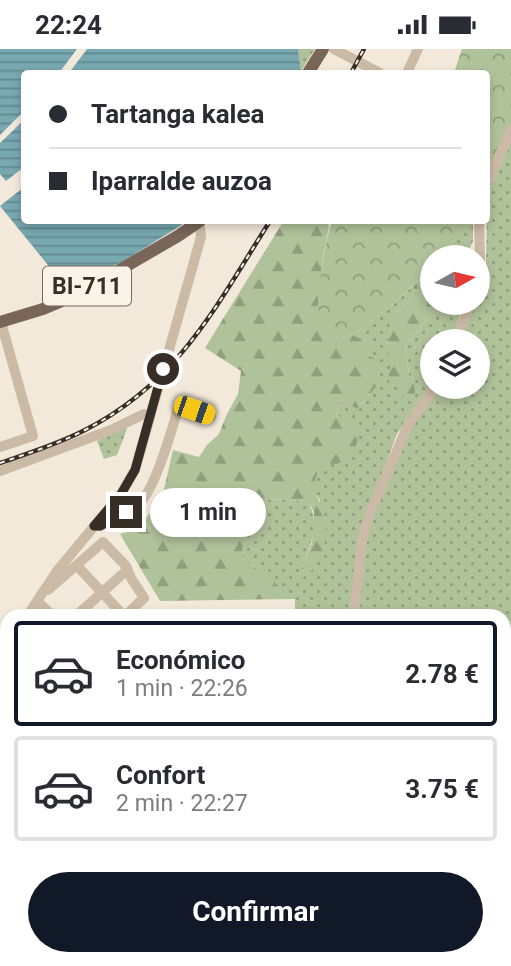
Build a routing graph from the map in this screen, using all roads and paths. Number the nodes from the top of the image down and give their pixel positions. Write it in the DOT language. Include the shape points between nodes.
graph roads {
  1 [pos="323,49"];
  2 [pos="334,49"];
  3 [pos="418,49"];
  4 [pos="310,70"];
  5 [pos="374,70"];
  6 [pos="408,70"];
  7 [pos="511,130"];
  8 [pos="490,177"];
  9 [pos="193,224"];
  10 [pos="198,224"];
  11 [pos="479,224"];
  12 [pos="480,245"];
  13 [pos="1,322"];
  14 [pos="426,399"];
  15 [pos="144,414"];
  16 [pos="211,416"];
  17 [pos="0,447"];
  18 [pos="0,471"];
  19 [pos="94,526"];
  20 [pos="81,570"];
  21 [pos="127,570"];
  22 [pos="102,592"];
  23 [pos="39,597"];
  24 [pos="31,609"];
  25 [pos="48,609"];
  26 [pos="84,609"];
  27 [pos="118,609"];
  28 [pos="132,609"];
  29 [pos="355,609"];
  1 -- 4 [label="main road"];
  2 -- 5 [label="street"];
  3 -- 6 [label="street"];
  7 -- 8 [label="street"];
  9 -- 13 [label="main road, BI-711" via="62,301"];
  10 -- 19 [label="street" via="201,237 135,470"];
  11 -- 12 [label="street"];
  13 -- 17 [label="street" via="33,436"];
  14 -- 29 [label="street" via="401,437 369,515"];
  15 -- 18 [label="street" via="111,431"];
  16 -- 19 [label="street" via="178,405 154,480 143,499 135,508"];
  19 -- 23 [label="street"];
  20 -- 22 [label="street"];
  21 -- 22 [label="street"];
  21 -- 23 [label="street" via="103,542"];
  21 -- 28 [label="street" via="144,599"];
  22 -- 26 [label="street"];
  22 -- 27 [label="street"];
  23 -- 24 [label="street"];
  23 -- 25 [label="street"];
}
